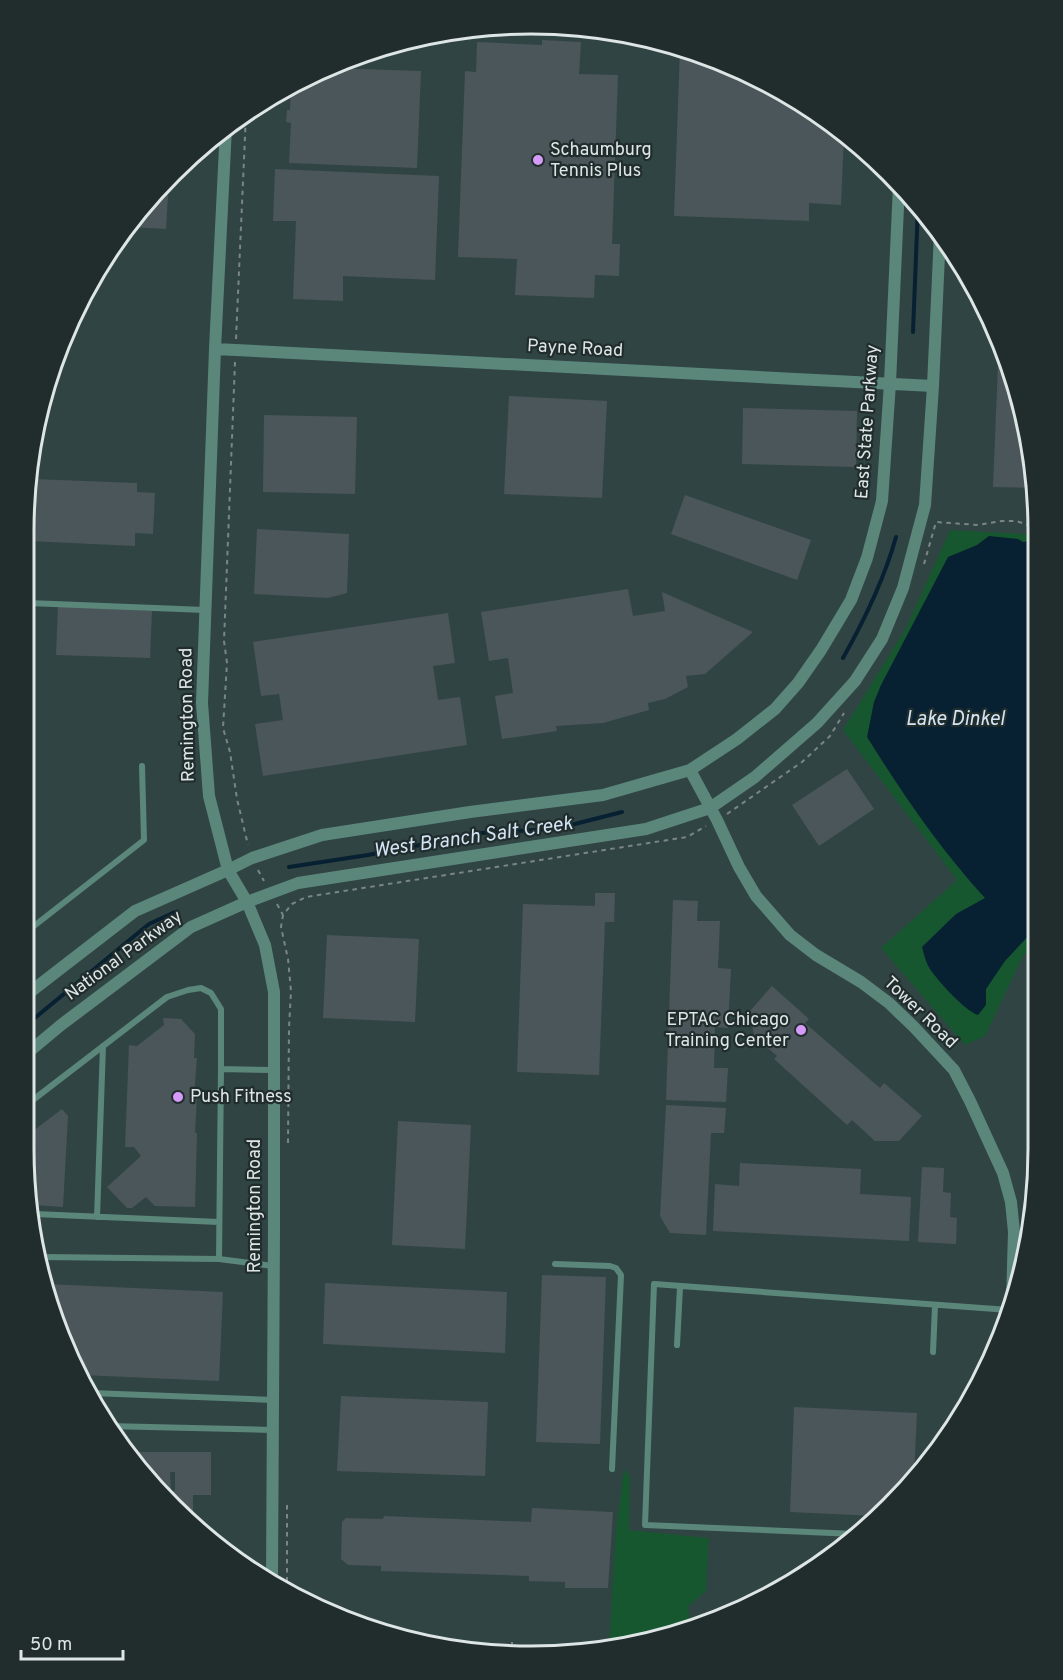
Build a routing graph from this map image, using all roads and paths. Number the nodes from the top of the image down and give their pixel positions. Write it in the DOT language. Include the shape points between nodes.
graph roads {
  1 [pos="246,125"];
  2 [pos="225,140"];
  3 [pos="898,197"];
  4 [pos="939,247"];
  5 [pos="215,348"];
  6 [pos="236,350"];
  7 [pos="890,383"];
  8 [pos="933,386"];
  9 [pos="34,603"];
  10 [pos="205,610"];
  11 [pos="142,766"];
  12 [pos="690,770"];
  13 [pos="710,808"];
  14 [pos="252,858"];
  15 [pos="228,870"];
  16 [pos="272,893"];
  17 [pos="247,902"];
  18 [pos="283,915"];
  19 [pos="34,926"];
  20 [pos="34,989"];
  21 [pos="104,1046"];
  22 [pos="34,1048"];
  23 [pos="221,1069"];
  24 [pos="273,1070"];
  25 [pos="34,1099"];
  26 [pos="39,1214"];
  27 [pos="97,1217"];
  28 [pos="219,1222"];
  29 [pos="47,1257"];
  30 [pos="219,1258"];
  31 [pos="555,1264"];
  32 [pos="273,1266"];
  33 [pos="1012,1277"];
  34 [pos="680,1287"];
  35 [pos="935,1306"];
  36 [pos="1001,1310"];
  37 [pos="676,1345"];
  38 [pos="933,1352"];
  39 [pos="99,1393"];
  40 [pos="273,1400"];
  41 [pos="119,1426"];
  42 [pos="272,1430"];
  43 [pos="612,1469"];
  44 [pos="845,1534"];
  45 [pos="272,1572"];
  1 -- 6 [label="path"];
  2 -- 5 [label="street, Remington Road"];
  3 -- 7 [label="street, East State Parkway"];
  4 -- 8 [label="street"];
  5 -- 6 [label="street, Payne Road"];
  5 -- 10 [label="street, Remington Road"];
  6 -- 7 [label="street, Payne Road"];
  6 -- 14 [label="path" via="224,728"];
  7 -- 8 [label="street, Payne Road"];
  7 -- 12 [label="street, East State Parkway" via="882,501 851,600 798,683 775,709 737,740"];
  8 -- 13 [label="street" via="925,505 903,588 882,639 855,681 817,723 755,777"];
  9 -- 10 [label="lane"];
  10 -- 15 [label="street, Remington Road" via="202,703 209,796"];
  11 -- 19 [label="lane" via="144,840"];
  12 -- 13 [label="street, Tower Road"];
  12 -- 14 [label="street, National Parkway" via="603,795 322,835"];
  13 -- 16 [label="street, National Parkway" via="646,829 298,883"];
  13 -- 33 [label="street, Tower Road" via="756,896 790,935 889,1003 954,1071 1003,1173 1014,1232"];
  14 -- 15 [label="street, National Parkway"];
  14 -- 16 [label="path"];
  15 -- 17 [label="street, Remington Road"];
  15 -- 20 [label="street, National Parkway" via="135,911"];
  16 -- 17 [label="street, National Parkway"];
  16 -- 18 [label="path"];
  17 -- 22 [label="street, National Parkway" via="191,927"];
  17 -- 24 [label="street, Remington Road" via="265,945 274,992"];
  21 -- 23 [label="lane" via="167,997 201,988 211,993 221,1009"];
  21 -- 25 [label="lane"];
  21 -- 27 [label="lane"];
  23 -- 24 [label="lane"];
  23 -- 28 [label="lane"];
  24 -- 32 [label="street, Remington Road"];
  26 -- 27 [label="lane"];
  27 -- 28 [label="lane"];
  28 -- 30 [label="lane"];
  29 -- 30 [label="lane"];
  30 -- 32 [label="lane"];
  31 -- 43 [label="lane" via="610,1266 621,1275"];
  32 -- 40 [label="street, Remington Road"];
  34 -- 35 [label="lane"];
  34 -- 37 [label="lane"];
  34 -- 44 [label="lane" via="654,1284 645,1525"];
  35 -- 36 [label="lane"];
  35 -- 38 [label="lane"];
  39 -- 40 [label="lane"];
  40 -- 42 [label="street, Remington Road"];
  41 -- 42 [label="lane"];
  42 -- 45 [label="street, Remington Road"];
}
